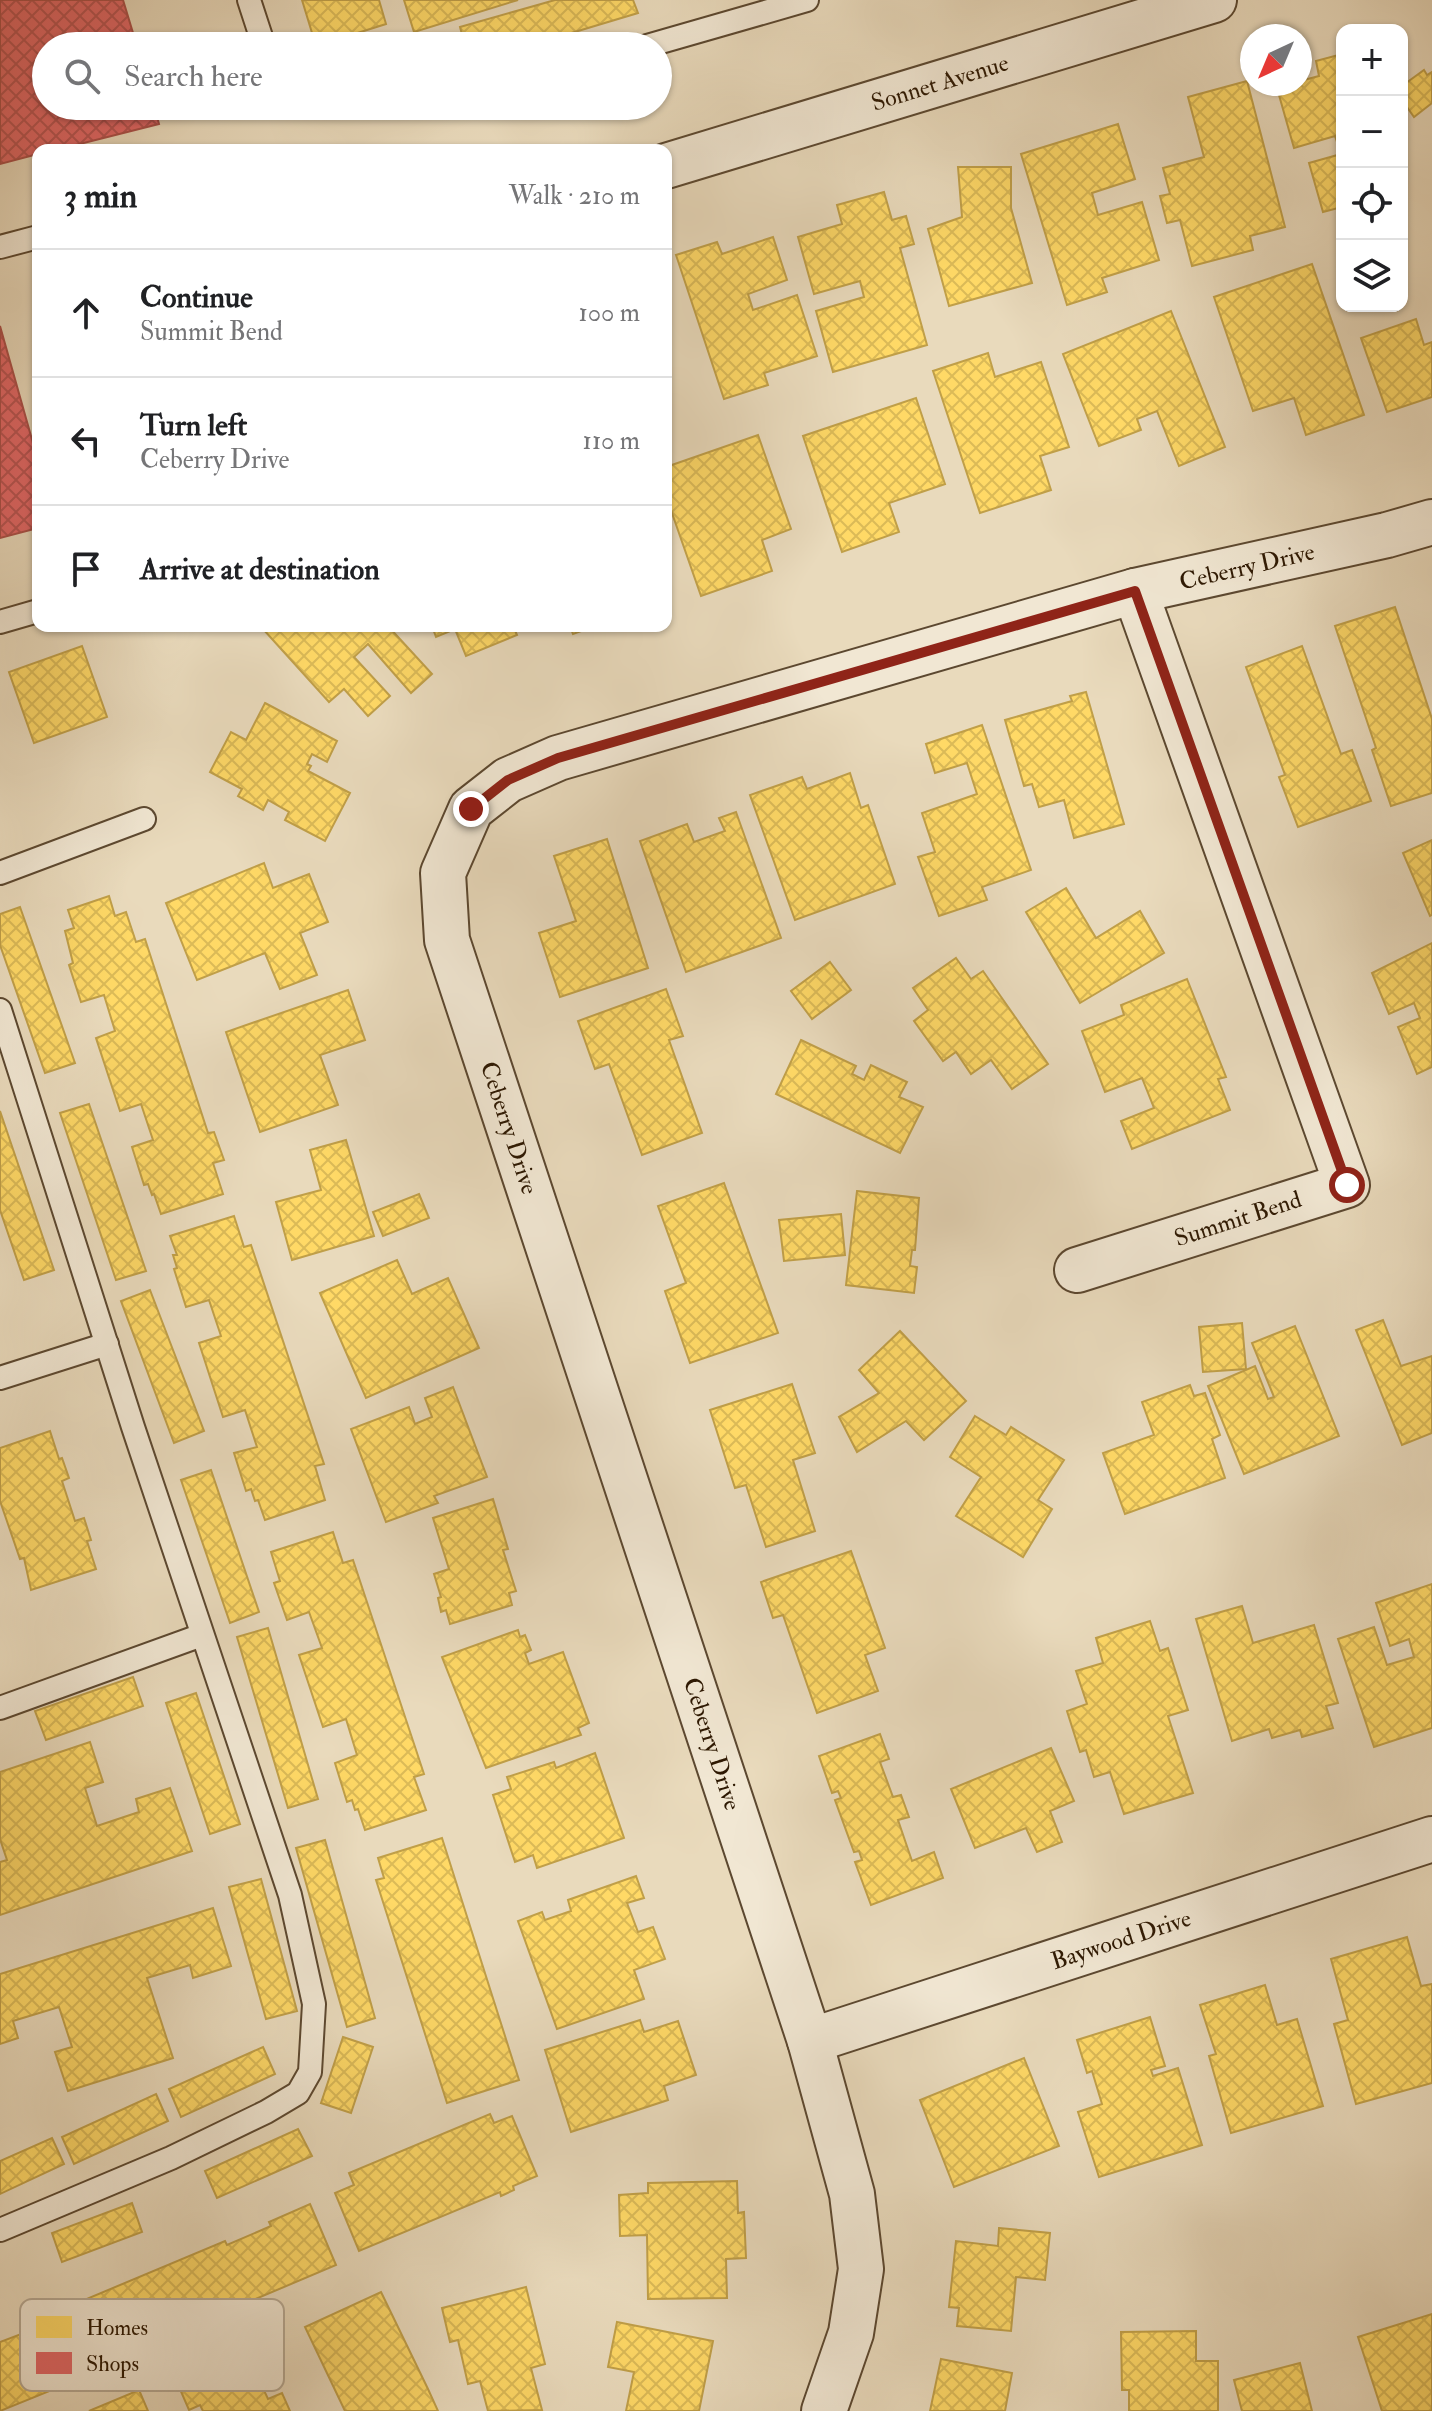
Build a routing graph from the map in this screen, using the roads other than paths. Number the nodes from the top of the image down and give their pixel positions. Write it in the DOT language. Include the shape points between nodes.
graph roads {
  1 [pos="249,0"];
  2 [pos="807,0"];
  3 [pos="1214,0"];
  4 [pos="739,10"];
  5 [pos="259,32"];
  6 [pos="672,36"];
  7 [pos="672,164"];
  8 [pos="32,239"];
  9 [pos="0,247"];
  10 [pos="1432,522"];
  11 [pos="1135,591"];
  12 [pos="32,613"];
  13 [pos="0,622"];
  14 [pos="144,819"];
  15 [pos="0,873"];
  16 [pos="0,1010"];
  17 [pos="1077,1270"];
  18 [pos="107,1344"];
  19 [pos="0,1378"];
  20 [pos="202,1635"];
  21 [pos="0,1708"];
  22 [pos="1432,1839"];
  23 [pos="810,2041"];
  24 [pos="0,2230"];
  25 [pos="824,2411"];
  1 -- 5 [label="lane"];
  2 -- 4 [label="lane"];
  3 -- 7 [label="street, Sonnet Avenue"];
  4 -- 6 [label="lane"];
  8 -- 9 [label="lane"];
  10 -- 11 [label="street, Ceberry Drive"];
  11 -- 17 [label="street, Summit Bend" via="1347,1185"];
  11 -- 23 [label="street, Ceberry Drive" via="558,758 508,780 471,809 443,873 447,940"];
  12 -- 13 [label="lane"];
  14 -- 15 [label="lane"];
  16 -- 18 [label="lane"];
  18 -- 19 [label="lane"];
  18 -- 20 [label="lane"];
  20 -- 21 [label="lane"];
  20 -- 24 [label="lane" via="290,1895 314,2004 310,2072 298,2093 266,2112"];
  22 -- 23 [label="street, Baywood Drive"];
  23 -- 25 [label="street, Ceberry Drive" via="852,2194 861,2269 851,2333"];
}
